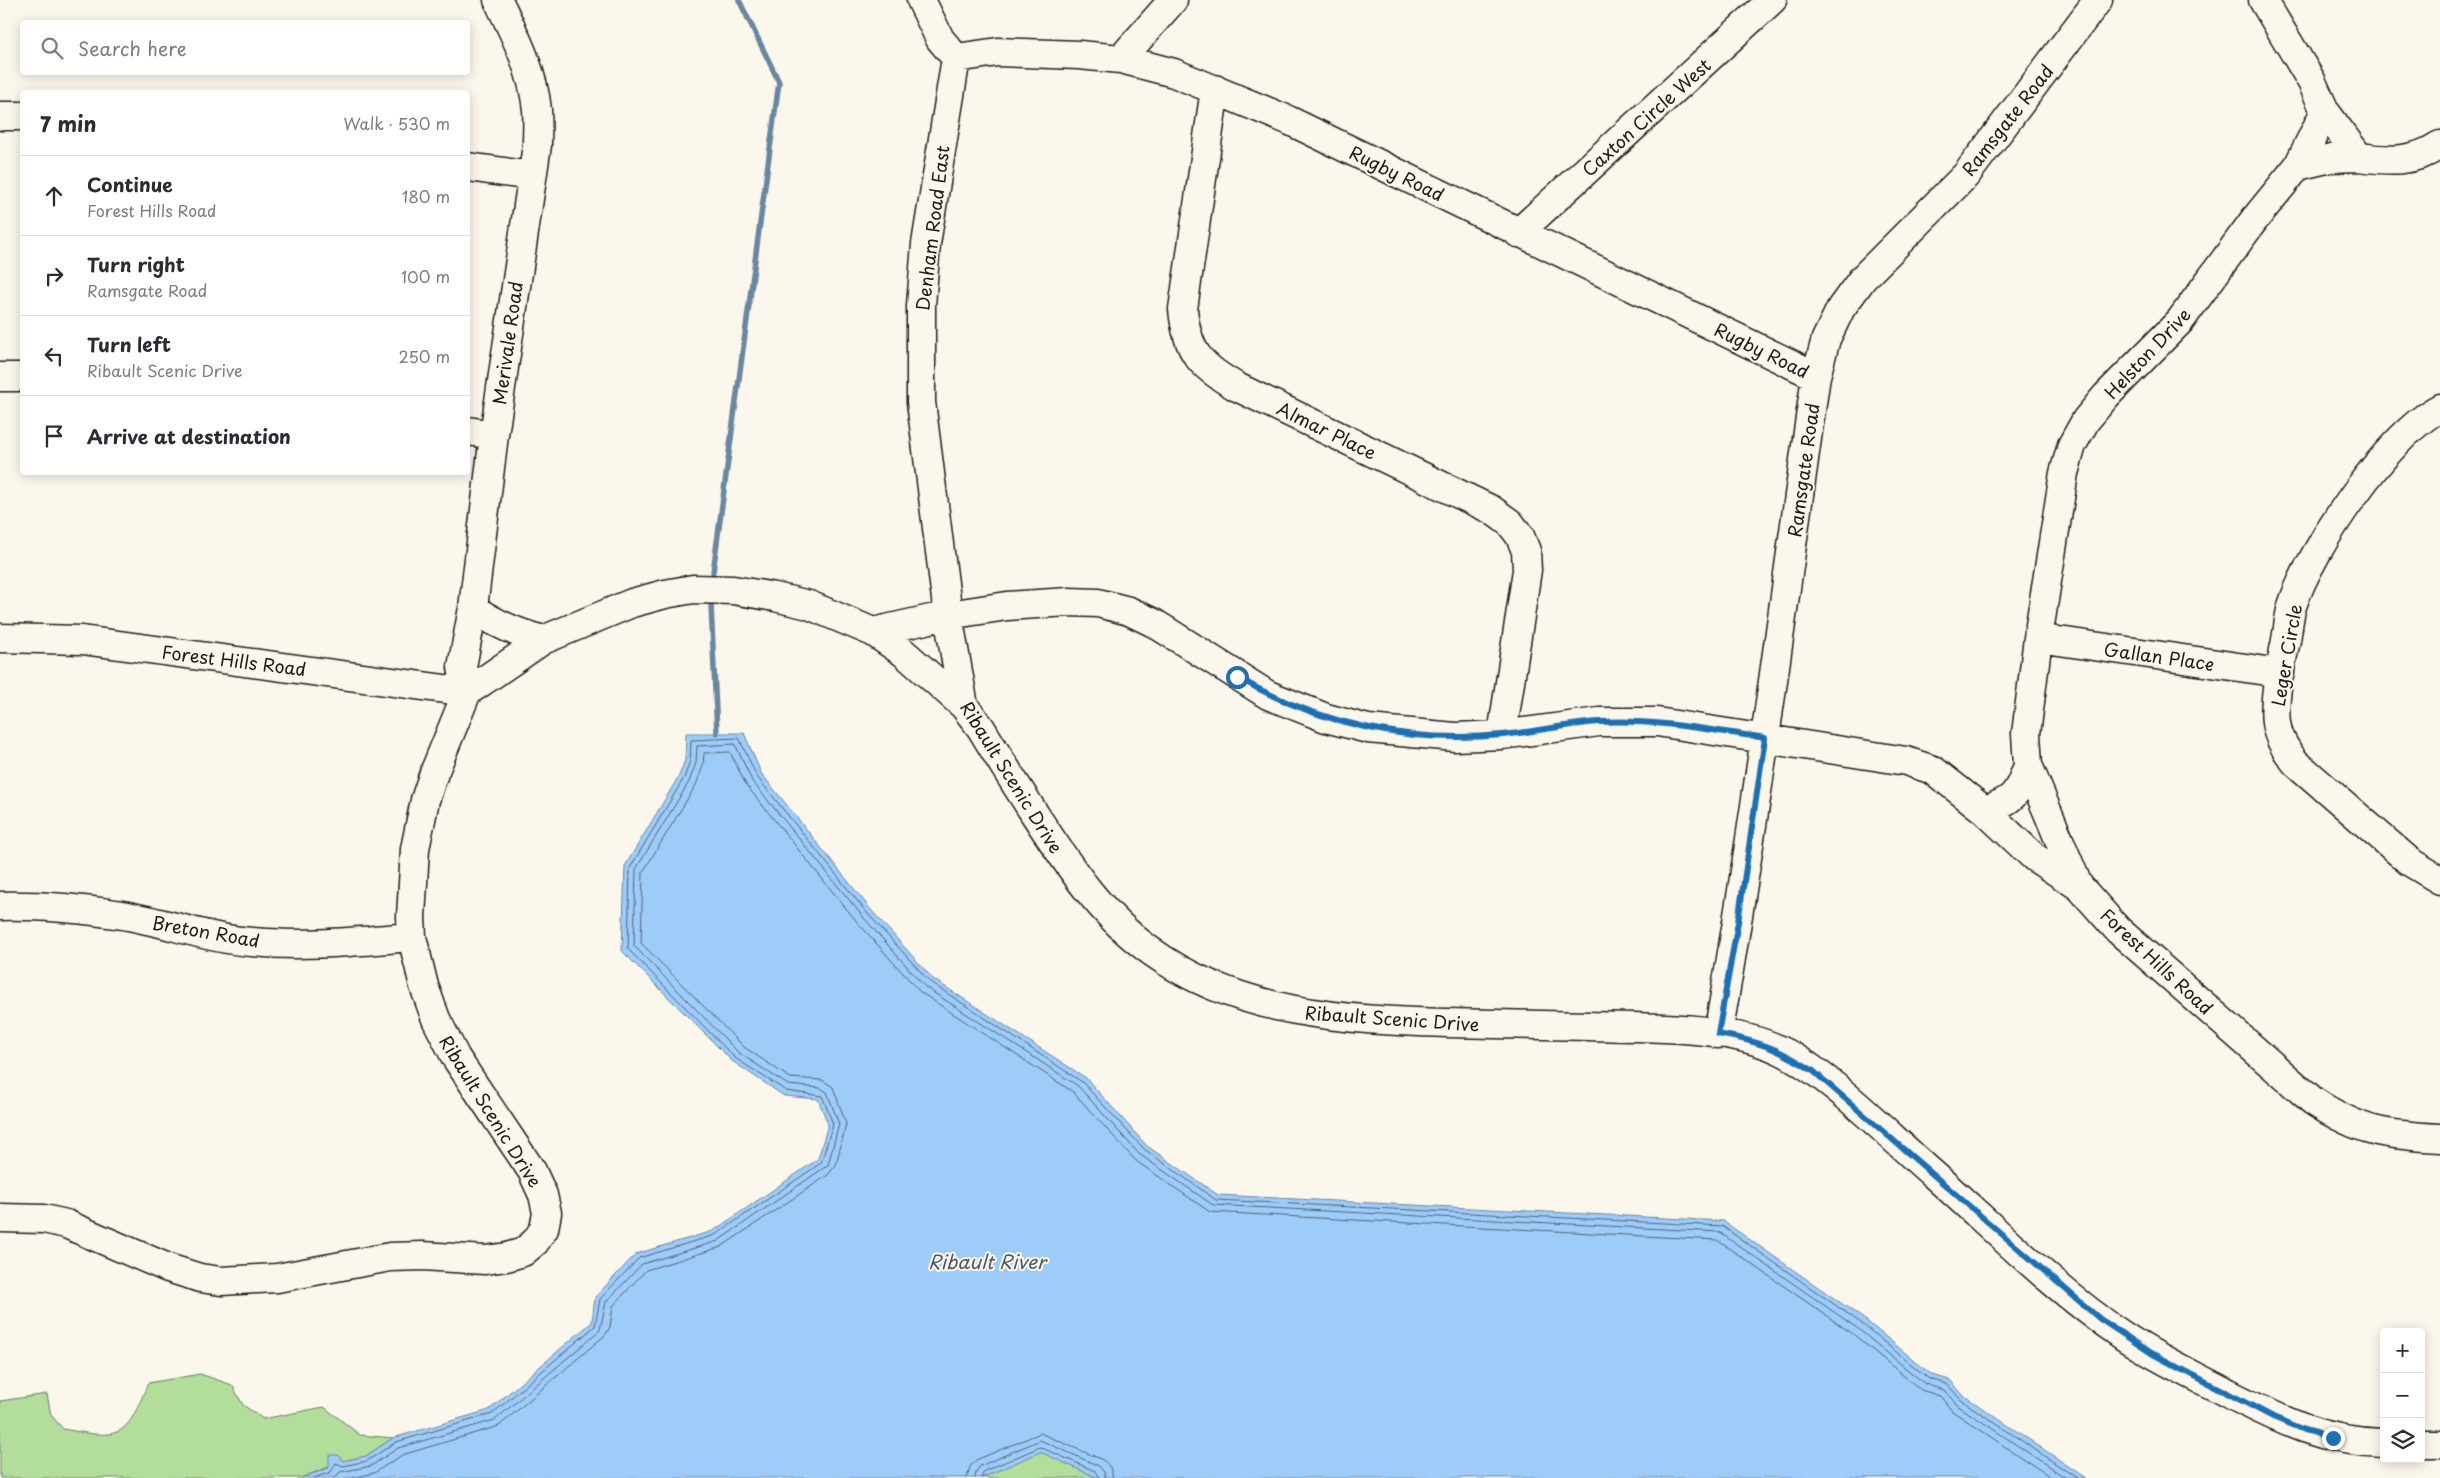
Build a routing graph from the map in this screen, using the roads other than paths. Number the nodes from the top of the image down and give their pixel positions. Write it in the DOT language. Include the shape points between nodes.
graph roads {
  1 [pos="498,0"];
  2 [pos="921,0"];
  3 [pos="1173,0"];
  4 [pos="1772,0"];
  5 [pos="2098,0"];
  6 [pos="2263,0"];
  7 [pos="956,58"];
  8 [pos="1121,59"];
  9 [pos="1215,89"];
  10 [pos="2325,111"];
  11 [pos="0,116"];
  12 [pos="20,116"];
  13 [pos="2440,145"];
  14 [pos="2359,156"];
  15 [pos="470,166"];
  16 [pos="2298,166"];
  17 [pos="532,176"];
  18 [pos="1518,232"];
  19 [pos="1816,376"];
  20 [pos="0,377"];
  21 [pos="20,377"];
  22 [pos="2440,408"];
  23 [pos="481,433"];
  24 [pos="473,608"];
  25 [pos="948,615"];
  26 [pos="873,632"];
  27 [pos="0,638"];
  28 [pos="2038,638"];
  29 [pos="542,640"];
  30 [pos="2280,673"];
  31 [pos="467,692"];
  32 [pos="964,706"];
  33 [pos="1502,735"];
  34 [pos="1765,738"];
  35 [pos="2028,765"];
  36 [pos="1984,810"];
  37 [pos="2440,880"];
  38 [pos="2080,887"];
  39 [pos="0,906"];
  40 [pos="412,937"];
  41 [pos="1718,1034"];
  42 [pos="2440,1138"];
  43 [pos="0,1218"];
  44 [pos="2380,1443"];
  45 [pos="2425,1444"];
  46 [pos="2440,1444"];
  1 -- 17 [label="street, Merivale Road" via="531,78 537,111 537,145"];
  2 -- 7 [label="street" via="940,39"];
  3 -- 8 [label="street"];
  4 -- 18 [label="street, Caxton Circle West"];
  5 -- 19 [label="street, Ramsgate Road" via="1991,145 1863,278 1841,308"];
  6 -- 10 [label="street" via="2312,82"];
  7 -- 8 [label="street, Rugby Road" via="998,52"];
  7 -- 25 [label="street, Denham Road East" via="926,244 920,349 921,402"];
  8 -- 9 [label="street, Rugby Road" via="1174,73"];
  9 -- 18 [label="street, Rugby Road" via="1288,120"];
  9 -- 33 [label="street, Almar Place" via="1184,309 1190,345 1212,373 1237,387 1492,510 1510,523 1526,551 1527,582"];
  10 -- 14 [label="street"];
  10 -- 16 [label="street, Helston Drive"];
  11 -- 12 [label="street"];
  13 -- 14 [label="street" via="2409,160 2388,161"];
  14 -- 16 [label="street" via="2331,158"];
  15 -- 17 [label="street"];
  16 -- 28 [label="street, Helston Drive" via="2180,321 2106,396 2086,420 2072,445 2064,473"];
  17 -- 23 [label="street, Merivale Road"];
  18 -- 19 [label="street, Rugby Road"];
  19 -- 34 [label="street, Ramsgate Road"];
  20 -- 21 [label="street"];
  22 -- 30 [label="street, Leger Circle" via="2412,426 2391,447 2323,543 2292,606"];
  23 -- 24 [label="street, Merivale Road"];
  24 -- 29 [label="street" via="492,622"];
  24 -- 31 [label="street, Merivale Road" via="462,667"];
  25 -- 26 [label="street"];
  25 -- 32 [label="street, Ribault Scenic Drive"];
  25 -- 33 [label="street" via="1025,605 1098,603 1154,623 1268,695 1326,718 1404,734 1455,738"];
  26 -- 29 [label="street" via="839,616 792,601 733,590 693,589 632,603"];
  26 -- 32 [label="street" via="904,653"];
  27 -- 31 [label="street, Forest Hills Road" via="82,640"];
  28 -- 30 [label="street, Gallan Place"];
  28 -- 35 [label="street, Helston Drive" via="2026,734"];
  29 -- 31 [label="street"];
  30 -- 37 [label="street, Leger Circle" via="2276,723 2287,752 2410,862"];
  31 -- 40 [label="street, Ribault Scenic Drive" via="425,800 411,888"];
  32 -- 41 [label="street, Ribault Scenic Drive" via="982,728 1074,874 1098,903 1152,952 1186,973 1227,992 1306,1014 1351,1019 1668,1028"];
  33 -- 34 [label="street" via="1599,722 1658,722"];
  34 -- 36 [label="street" via="1906,761 1933,770"];
  34 -- 41 [label="street, Ramsgate Road"];
  35 -- 36 [label="street" via="2021,786 2006,803"];
  35 -- 38 [label="street, Forest Hills Road"];
  36 -- 38 [label="street" via="2034,857"];
  38 -- 42 [label="street, Forest Hills Road" via="2118,930 2313,1101 2355,1126 2377,1132"];
  39 -- 40 [label="street, Breton Road" via="122,915 252,942 305,944"];
  40 -- 43 [label="street, Ribault Scenic Drive" via="424,986 452,1051 532,1171 543,1195 547,1213 544,1229 523,1252 508,1258 485,1260 390,1257 277,1278 222,1281 168,1268 66,1224 44,1219"];
  41 -- 44 [label="street, Ribault Scenic Drive" via="1755,1041 1785,1052 1812,1070 2067,1293 2153,1354 2304,1430 2333,1438"];
  45 -- 46 [label="street"];
}
